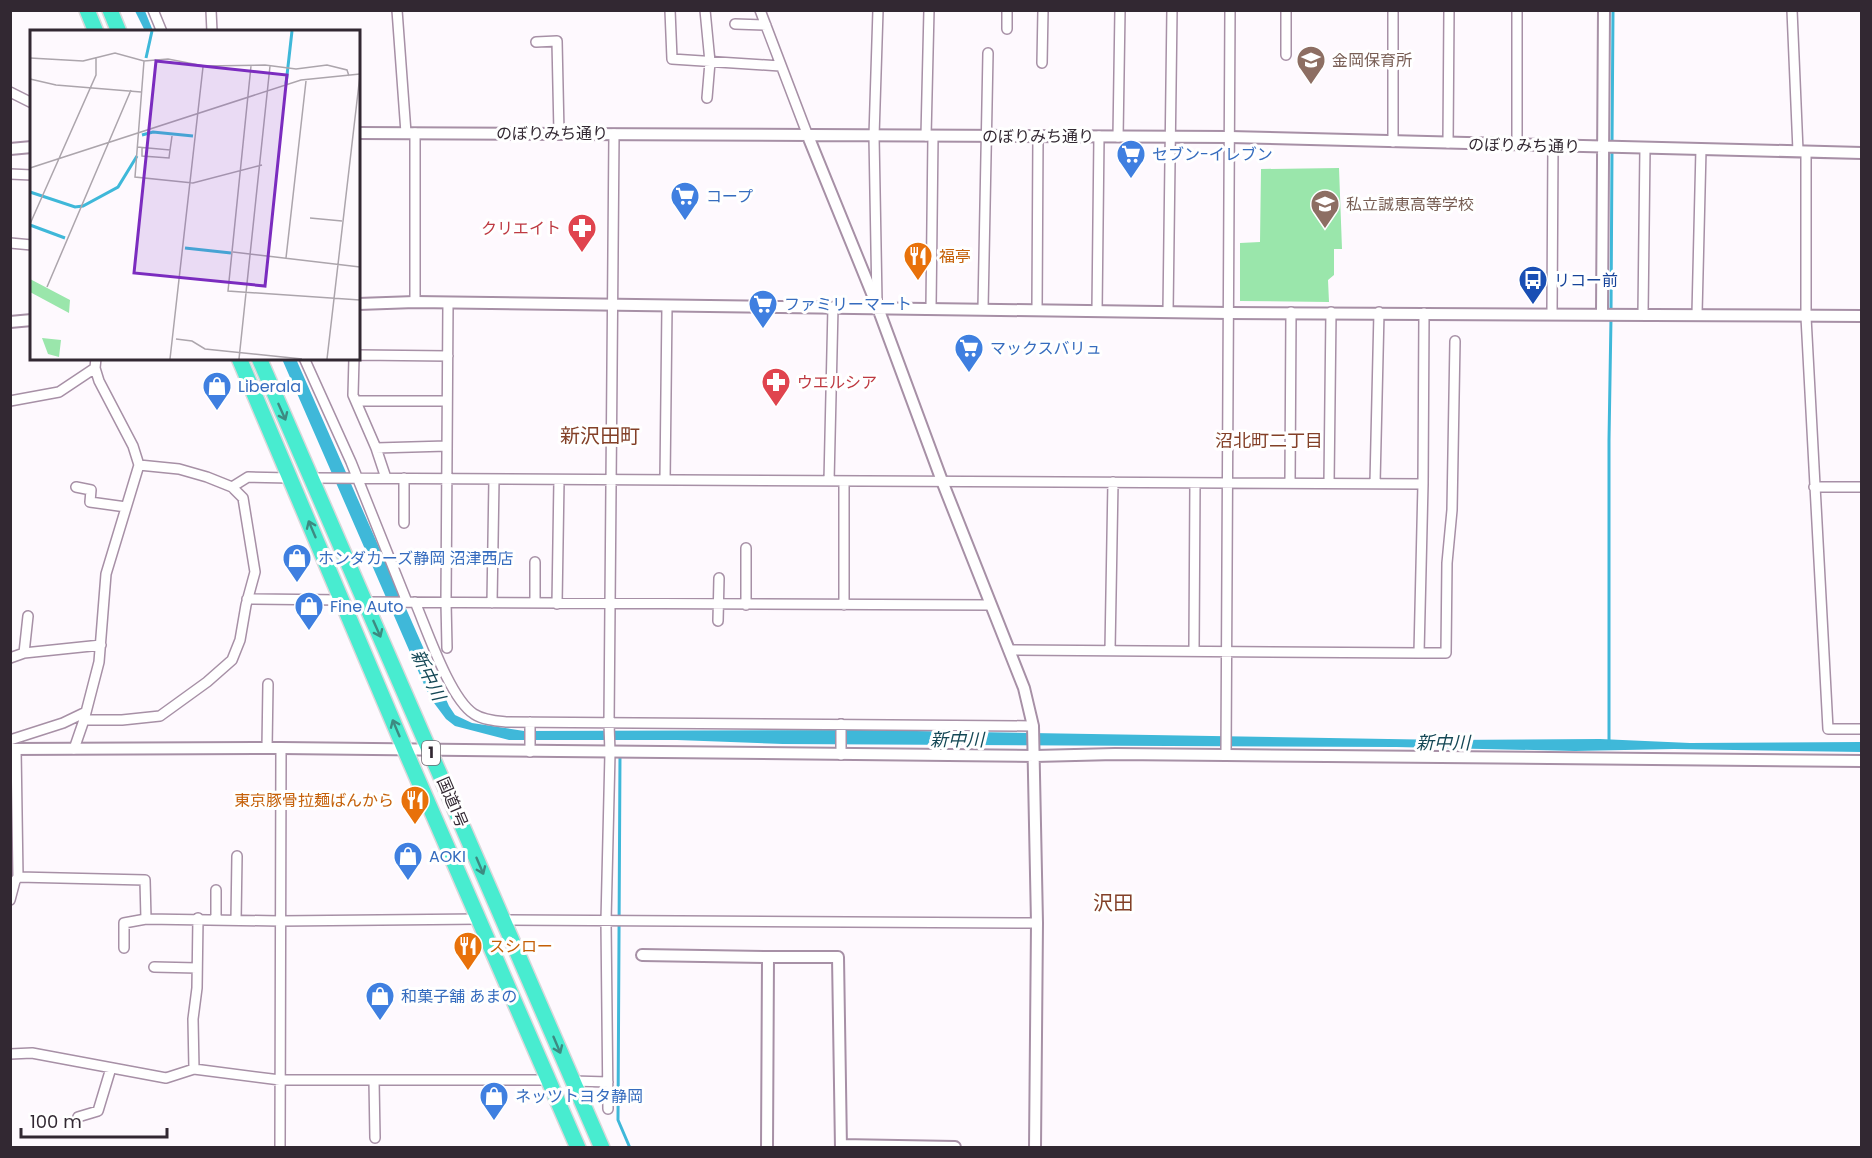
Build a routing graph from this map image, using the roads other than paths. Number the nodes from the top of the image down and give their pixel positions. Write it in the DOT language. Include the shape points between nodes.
graph roads {
  1 [pos="87,10"];
  2 [pos="110,10"];
  3 [pos="153,10"];
  4 [pos="212,10"];
  5 [pos="397,10"];
  6 [pos="670,10"];
  7 [pos="705,10"];
  8 [pos="760,10"];
  9 [pos="878,10"];
  10 [pos="929,10"];
  11 [pos="1007,10"];
  12 [pos="1043,10"];
  13 [pos="1120,10"];
  14 [pos="1172,10"];
  15 [pos="1230,10"];
  16 [pos="1286,10"];
  17 [pos="1393,10"];
  18 [pos="1449,10"];
  19 [pos="1517,10"];
  20 [pos="1604,10"];
  21 [pos="1792,10"];
  22 [pos="735,24"];
  23 [pos="765,25"];
  24 [pos="1007,29"];
  25 [pos="95,30"];
  26 [pos="118,30"];
  27 [pos="161,30"];
  28 [pos="212,30"];
  29 [pos="536,42"];
  30 [pos="988,53"];
  31 [pos="1286,55"];
  32 [pos="710,62"];
  33 [pos="1042,63"];
  34 [pos="780,66"];
  35 [pos="10,92"];
  36 [pos="708,98"];
  37 [pos="30,102"];
  38 [pos="360,133"];
  39 [pos="410,133"];
  40 [pos="559,133"];
  41 [pos="614,134"];
  42 [pos="807,136"];
  43 [pos="874,136"];
  44 [pos="930,136"];
  45 [pos="1038,136"];
  46 [pos="1099,136"];
  47 [pos="985,137"];
  48 [pos="1118,137"];
  49 [pos="1171,137"];
  50 [pos="1230,137"];
  51 [pos="1393,142"];
  52 [pos="1448,143"];
  53 [pos="1517,145"];
  54 [pos="1553,145"];
  55 [pos="30,147"];
  56 [pos="1610,147"];
  57 [pos="1645,148"];
  58 [pos="10,149"];
  59 [pos="1701,149"];
  60 [pos="1802,152"];
  61 [pos="1862,153"];
  62 [pos="10,174"];
  63 [pos="30,175"];
  64 [pos="10,243"];
  65 [pos="30,245"];
  66 [pos="416,302"];
  67 [pos="448,303"];
  68 [pos="360,304"];
  69 [pos="611,306"];
  70 [pos="667,306"];
  71 [pos="832,307"];
  72 [pos="878,308"];
  73 [pos="932,308"];
  74 [pos="984,309"];
  75 [pos="1037,310"];
  76 [pos="1097,311"];
  77 [pos="1168,312"];
  78 [pos="1292,312"];
  79 [pos="1331,312"];
  80 [pos="1379,312"];
  81 [pos="1228,313"];
  82 [pos="1424,313"];
  83 [pos="1552,313"];
  84 [pos="1602,313"];
  85 [pos="1643,314"];
  86 [pos="1697,314"];
  87 [pos="1806,316"];
  88 [pos="1862,316"];
  89 [pos="30,320"];
  90 [pos="10,322"];
  91 [pos="1455,340"];
  92 [pos="360,356"];
  93 [pos="448,356"];
  94 [pos="240,360"];
  95 [pos="260,360"];
  96 [pos="305,360"];
  97 [pos="354,360"];
  98 [pos="96,363"];
  99 [pos="10,401"];
  100 [pos="356,401"];
  101 [pos="447,401"];
  102 [pos="447,446"];
  103 [pos="376,448"];
  104 [pos="139,465"];
  105 [pos="290,478"];
  106 [pos="318,478"];
  107 [pos="356,478"];
  108 [pos="386,478"];
  109 [pos="404,478"];
  110 [pos="447,478"];
  111 [pos="494,479"];
  112 [pos="559,480"];
  113 [pos="610,480"];
  114 [pos="665,480"];
  115 [pos="829,480"];
  116 [pos="844,480"];
  117 [pos="942,481"];
  118 [pos="1113,482"];
  119 [pos="1195,483"];
  120 [pos="1227,483"];
  121 [pos="1290,483"];
  122 [pos="1329,483"];
  123 [pos="1375,483"];
  124 [pos="1423,484"];
  125 [pos="76,487"];
  126 [pos="232,487"];
  127 [pos="1814,487"];
  128 [pos="1862,487"];
  129 [pos="126,507"];
  130 [pos="404,523"];
  131 [pos="746,548"];
  132 [pos="535,562"];
  133 [pos="719,578"];
  134 [pos="247,599"];
  135 [pos="342,600"];
  136 [pos="373,602"];
  137 [pos="411,602"];
  138 [pos="446,602"];
  139 [pos="492,603"];
  140 [pos="535,603"];
  141 [pos="557,604"];
  142 [pos="609,604"];
  143 [pos="719,605"];
  144 [pos="746,605"];
  145 [pos="844,605"];
  146 [pos="990,605"];
  147 [pos="28,616"];
  148 [pos="718,621"];
  149 [pos="101,645"];
  150 [pos="447,648"];
  151 [pos="1009,650"];
  152 [pos="1110,650"];
  153 [pos="1194,650"];
  154 [pos="1227,650"];
  155 [pos="24,653"];
  156 [pos="1419,653"];
  157 [pos="10,658"];
  158 [pos="268,684"];
  159 [pos="85,716"];
  160 [pos="609,723"];
  161 [pos="841,724"];
  162 [pos="530,725"];
  163 [pos="1034,729"];
  164 [pos="1862,729"];
  165 [pos="12,746"];
  166 [pos="267,748"];
  167 [pos="280,748"];
  168 [pos="74,749"];
  169 [pos="530,749"];
  170 [pos="405,750"];
  171 [pos="430,750"];
  172 [pos="611,750"];
  173 [pos="1226,754"];
  174 [pos="841,755"];
  175 [pos="1035,756"];
  176 [pos="1862,761"];
  177 [pos="237,856"];
  178 [pos="18,877"];
  179 [pos="216,890"];
  180 [pos="10,900"];
  181 [pos="198,918"];
  182 [pos="146,919"];
  183 [pos="216,919"];
  184 [pos="480,919"];
  185 [pos="236,920"];
  186 [pos="503,920"];
  187 [pos="280,921"];
  188 [pos="606,921"];
  189 [pos="1037,923"];
  190 [pos="124,948"];
  191 [pos="642,955"];
  192 [pos="768,957"];
  193 [pos="154,967"];
  194 [pos="197,968"];
  195 [pos="10,1054"];
  196 [pos="111,1068"];
  197 [pos="194,1069"];
  198 [pos="280,1080"];
  199 [pos="374,1080"];
  200 [pos="549,1080"];
  201 [pos="573,1081"];
  202 [pos="608,1082"];
  203 [pos="608,1108"];
  204 [pos="78,1117"];
  205 [pos="375,1138"];
  206 [pos="841,1146"];
  207 [pos="955,1147"];
  208 [pos="280,1148"];
  209 [pos="578,1148"];
  210 [pos="602,1148"];
  211 [pos="767,1148"];
  212 [pos="1035,1148"];
  1 -- 25 [label="highway"];
  2 -- 26 [label="highway"];
  3 -- 27 [label="street"];
  4 -- 28 [label="street"];
  5 -- 39 [label="street"];
  6 -- 32 [label="street" via="672,59"];
  7 -- 32 [label="street"];
  8 -- 23 [label="street"];
  9 -- 43 [label="street"];
  10 -- 44 [label="street"];
  11 -- 24 [label="street"];
  12 -- 33 [label="street"];
  13 -- 48 [label="street"];
  14 -- 49 [label="street"];
  15 -- 50 [label="street"];
  16 -- 31 [label="street"];
  17 -- 51 [label="street"];
  18 -- 52 [label="street"];
  19 -- 53 [label="street"];
  20 -- 56 [label="street"];
  21 -- 60 [label="street"];
  22 -- 23 [label="street"];
  23 -- 34 [label="street"];
  29 -- 40 [label="street" via="557,41"];
  30 -- 47 [label="street"];
  32 -- 34 [label="street"];
  32 -- 36 [label="street"];
  34 -- 42 [label="street"];
  35 -- 37 [label="street"];
  38 -- 39 [label="street, のぼりみち通り"];
  39 -- 40 [label="street, のぼりみち通り"];
  39 -- 66 [label="street"];
  40 -- 41 [label="street, のぼりみち通り"];
  41 -- 42 [label="street, のぼりみち通り"];
  41 -- 69 [label="street"];
  42 -- 43 [label="street, のぼりみち通り"];
  42 -- 72 [label="street"];
  43 -- 44 [label="street, のぼりみち通り"];
  43 -- 72 [label="street"];
  44 -- 47 [label="street, のぼりみち通り"];
  44 -- 73 [label="street"];
  45 -- 46 [label="street, のぼりみち通り"];
  45 -- 47 [label="street, のぼりみち通り"];
  45 -- 75 [label="street"];
  46 -- 48 [label="street, のぼりみち通り"];
  46 -- 76 [label="street"];
  47 -- 74 [label="street"];
  48 -- 49 [label="street, のぼりみち通り"];
  49 -- 50 [label="street, のぼりみち通り"];
  49 -- 77 [label="street"];
  50 -- 51 [label="street, のぼりみち通り"];
  50 -- 81 [label="street"];
  51 -- 52 [label="street, のぼりみち通り"];
  52 -- 53 [label="street, のぼりみち通り"];
  53 -- 54 [label="street, のぼりみち通り"];
  54 -- 56 [label="street, のぼりみち通り"];
  54 -- 83 [label="street"];
  55 -- 58 [label="street"];
  56 -- 57 [label="street, のぼりみち通り"];
  56 -- 84 [label="street"];
  57 -- 59 [label="street, のぼりみち通り"];
  57 -- 85 [label="street"];
  59 -- 60 [label="street, のぼりみち通り"];
  59 -- 86 [label="street"];
  60 -- 61 [label="street, のぼりみち通り"];
  60 -- 87 [label="street"];
  62 -- 63 [label="street"];
  64 -- 65 [label="street"];
  66 -- 67 [label="street"];
  66 -- 68 [label="street"];
  67 -- 69 [label="street"];
  67 -- 93 [label="street"];
  69 -- 70 [label="street"];
  69 -- 113 [label="street"];
  70 -- 71 [label="street"];
  70 -- 114 [label="street"];
  71 -- 72 [label="street"];
  71 -- 115 [label="street"];
  72 -- 73 [label="street"];
  72 -- 117 [label="street"];
  73 -- 74 [label="street"];
  74 -- 75 [label="street"];
  75 -- 76 [label="street"];
  76 -- 77 [label="street"];
  77 -- 81 [label="street"];
  78 -- 79 [label="street"];
  78 -- 81 [label="street"];
  78 -- 121 [label="street"];
  79 -- 80 [label="street"];
  79 -- 122 [label="street"];
  80 -- 82 [label="street"];
  80 -- 123 [label="street"];
  81 -- 120 [label="street"];
  82 -- 83 [label="street"];
  82 -- 124 [label="street"];
  83 -- 84 [label="street"];
  84 -- 85 [label="street"];
  85 -- 86 [label="street"];
  86 -- 87 [label="street"];
  87 -- 88 [label="street"];
  87 -- 127 [label="street"];
  89 -- 90 [label="street"];
  91 -- 156 [label="street" via="1446,653"];
  92 -- 93 [label="street"];
  93 -- 101 [label="street"];
  94 -- 105 [label="highway, 国道1号 / 1"];
  95 -- 106 [label="highway, 国道1号 / 1, one-way"];
  96 -- 107 [label="street"];
  97 -- 100 [label="street"];
  98 -- 99 [label="street" via="59,392"];
  98 -- 104 [label="street" via="99,381"];
  100 -- 101 [label="street"];
  100 -- 103 [label="street"];
  101 -- 102 [label="street"];
  102 -- 103 [label="street"];
  102 -- 110 [label="street"];
  103 -- 108 [label="street"];
  104 -- 126 [label="street" via="179,469"];
  104 -- 129 [label="street"];
  105 -- 126 [label="street" via="248,477"];
  135 -- 105 [label="highway, 国道1号 / 1, one-way"];
  106 -- 107 [label="street"];
  106 -- 136 [label="highway, 国道1号 / 1"];
  107 -- 108 [label="street"];
  107 -- 137 [label="street"];
  108 -- 109 [label="street"];
  109 -- 110 [label="street"];
  109 -- 130 [label="street"];
  110 -- 111 [label="street"];
  110 -- 138 [label="street"];
  111 -- 112 [label="street"];
  111 -- 139 [label="street"];
  112 -- 113 [label="street"];
  112 -- 141 [label="street"];
  113 -- 114 [label="street"];
  113 -- 142 [label="street"];
  114 -- 115 [label="street"];
  115 -- 116 [label="street"];
  116 -- 117 [label="street"];
  116 -- 145 [label="street"];
  117 -- 118 [label="street"];
  117 -- 146 [label="street"];
  118 -- 119 [label="street"];
  118 -- 152 [label="street"];
  119 -- 120 [label="street"];
  119 -- 153 [label="street"];
  120 -- 121 [label="street"];
  120 -- 154 [label="street"];
  121 -- 122 [label="street"];
  122 -- 123 [label="street"];
  123 -- 124 [label="street"];
  124 -- 156 [label="street"];
  125 -- 129 [label="street" via="91,490 90,502"];
  126 -- 134 [label="street" via="243,498 255,572"];
  127 -- 128 [label="street"];
  127 -- 164 [label="street" via="1828,729"];
  129 -- 149 [label="street" via="106,574"];
  131 -- 144 [label="street"];
  132 -- 140 [label="street"];
  133 -- 143 [label="street"];
  134 -- 135 [label="street"];
  134 -- 159 [label="street" via="232,660 160,716 122,720"];
  170 -- 135 [label="highway, 国道1号 / 1, one-way"];
  136 -- 137 [label="street"];
  136 -- 171 [label="highway, 国道1号 / 1, one-way"];
  137 -- 138 [label="street"];
  137 -- 162 [label="street" via="456,697 474,714"];
  138 -- 139 [label="street"];
  138 -- 150 [label="street"];
  139 -- 140 [label="street"];
  140 -- 141 [label="street"];
  141 -- 142 [label="street"];
  142 -- 143 [label="street"];
  142 -- 160 [label="street"];
  143 -- 144 [label="street"];
  143 -- 148 [label="street"];
  144 -- 145 [label="street"];
  145 -- 146 [label="street"];
  146 -- 151 [label="street"];
  147 -- 155 [label="street"];
  149 -- 155 [label="street"];
  149 -- 159 [label="street"];
  151 -- 152 [label="street"];
  151 -- 163 [label="street"];
  152 -- 153 [label="street"];
  153 -- 154 [label="street"];
  154 -- 156 [label="street"];
  154 -- 173 [label="street"];
  155 -- 157 [label="street"];
  158 -- 166 [label="street"];
  159 -- 165 [label="street"];
  159 -- 168 [label="street"];
  160 -- 161 [label="street"];
  160 -- 162 [label="street"];
  160 -- 172 [label="street"];
  161 -- 163 [label="street"];
  161 -- 174 [label="street"];
  162 -- 169 [label="street"];
  163 -- 175 [label="street"];
  165 -- 168 [label="street"];
  165 -- 178 [label="street"];
  166 -- 167 [label="street"];
  166 -- 168 [label="street"];
  167 -- 170 [label="street"];
  167 -- 187 [label="street"];
  169 -- 171 [label="street"];
  169 -- 172 [label="street"];
  170 -- 171 [label="street"];
  170 -- 184 [label="highway, 国道1号 / 1"];
  171 -- 186 [label="highway, 国道1号 / 1, one-way"];
  172 -- 174 [label="street"];
  172 -- 188 [label="street"];
  173 -- 175 [label="street"];
  173 -- 176 [label="street"];
  174 -- 175 [label="street"];
  175 -- 189 [label="street"];
  177 -- 185 [label="street"];
  178 -- 180 [label="street"];
  178 -- 182 [label="street" via="145,880"];
  179 -- 183 [label="street"];
  181 -- 182 [label="street"];
  181 -- 183 [label="street"];
  181 -- 194 [label="street"];
  182 -- 190 [label="street" via="124,923"];
  183 -- 185 [label="street"];
  184 -- 187 [label="street"];
  184 -- 200 [label="highway, 国道1号 / 1"];
  185 -- 187 [label="street"];
  186 -- 188 [label="street"];
  186 -- 201 [label="highway, 国道1号 / 1, one-way"];
  187 -- 198 [label="street"];
  188 -- 189 [label="street"];
  188 -- 202 [label="street"];
  189 -- 212 [label="street"];
  191 -- 192 [label="street"];
  192 -- 206 [label="street" via="838,957"];
  192 -- 211 [label="street"];
  193 -- 194 [label="street"];
  194 -- 197 [label="street"];
  195 -- 196 [label="street" via="32,1053"];
  196 -- 197 [label="street" via="166,1078"];
  196 -- 204 [label="street" via="98,1110"];
  197 -- 198 [label="street"];
  198 -- 199 [label="street"];
  198 -- 208 [label="street"];
  199 -- 200 [label="street"];
  199 -- 205 [label="street"];
  200 -- 209 [label="highway, 国道1号 / 1"];
  201 -- 202 [label="street"];
  201 -- 210 [label="highway, 国道1号 / 1"];
  202 -- 203 [label="street"];
  206 -- 207 [label="street"];
}
